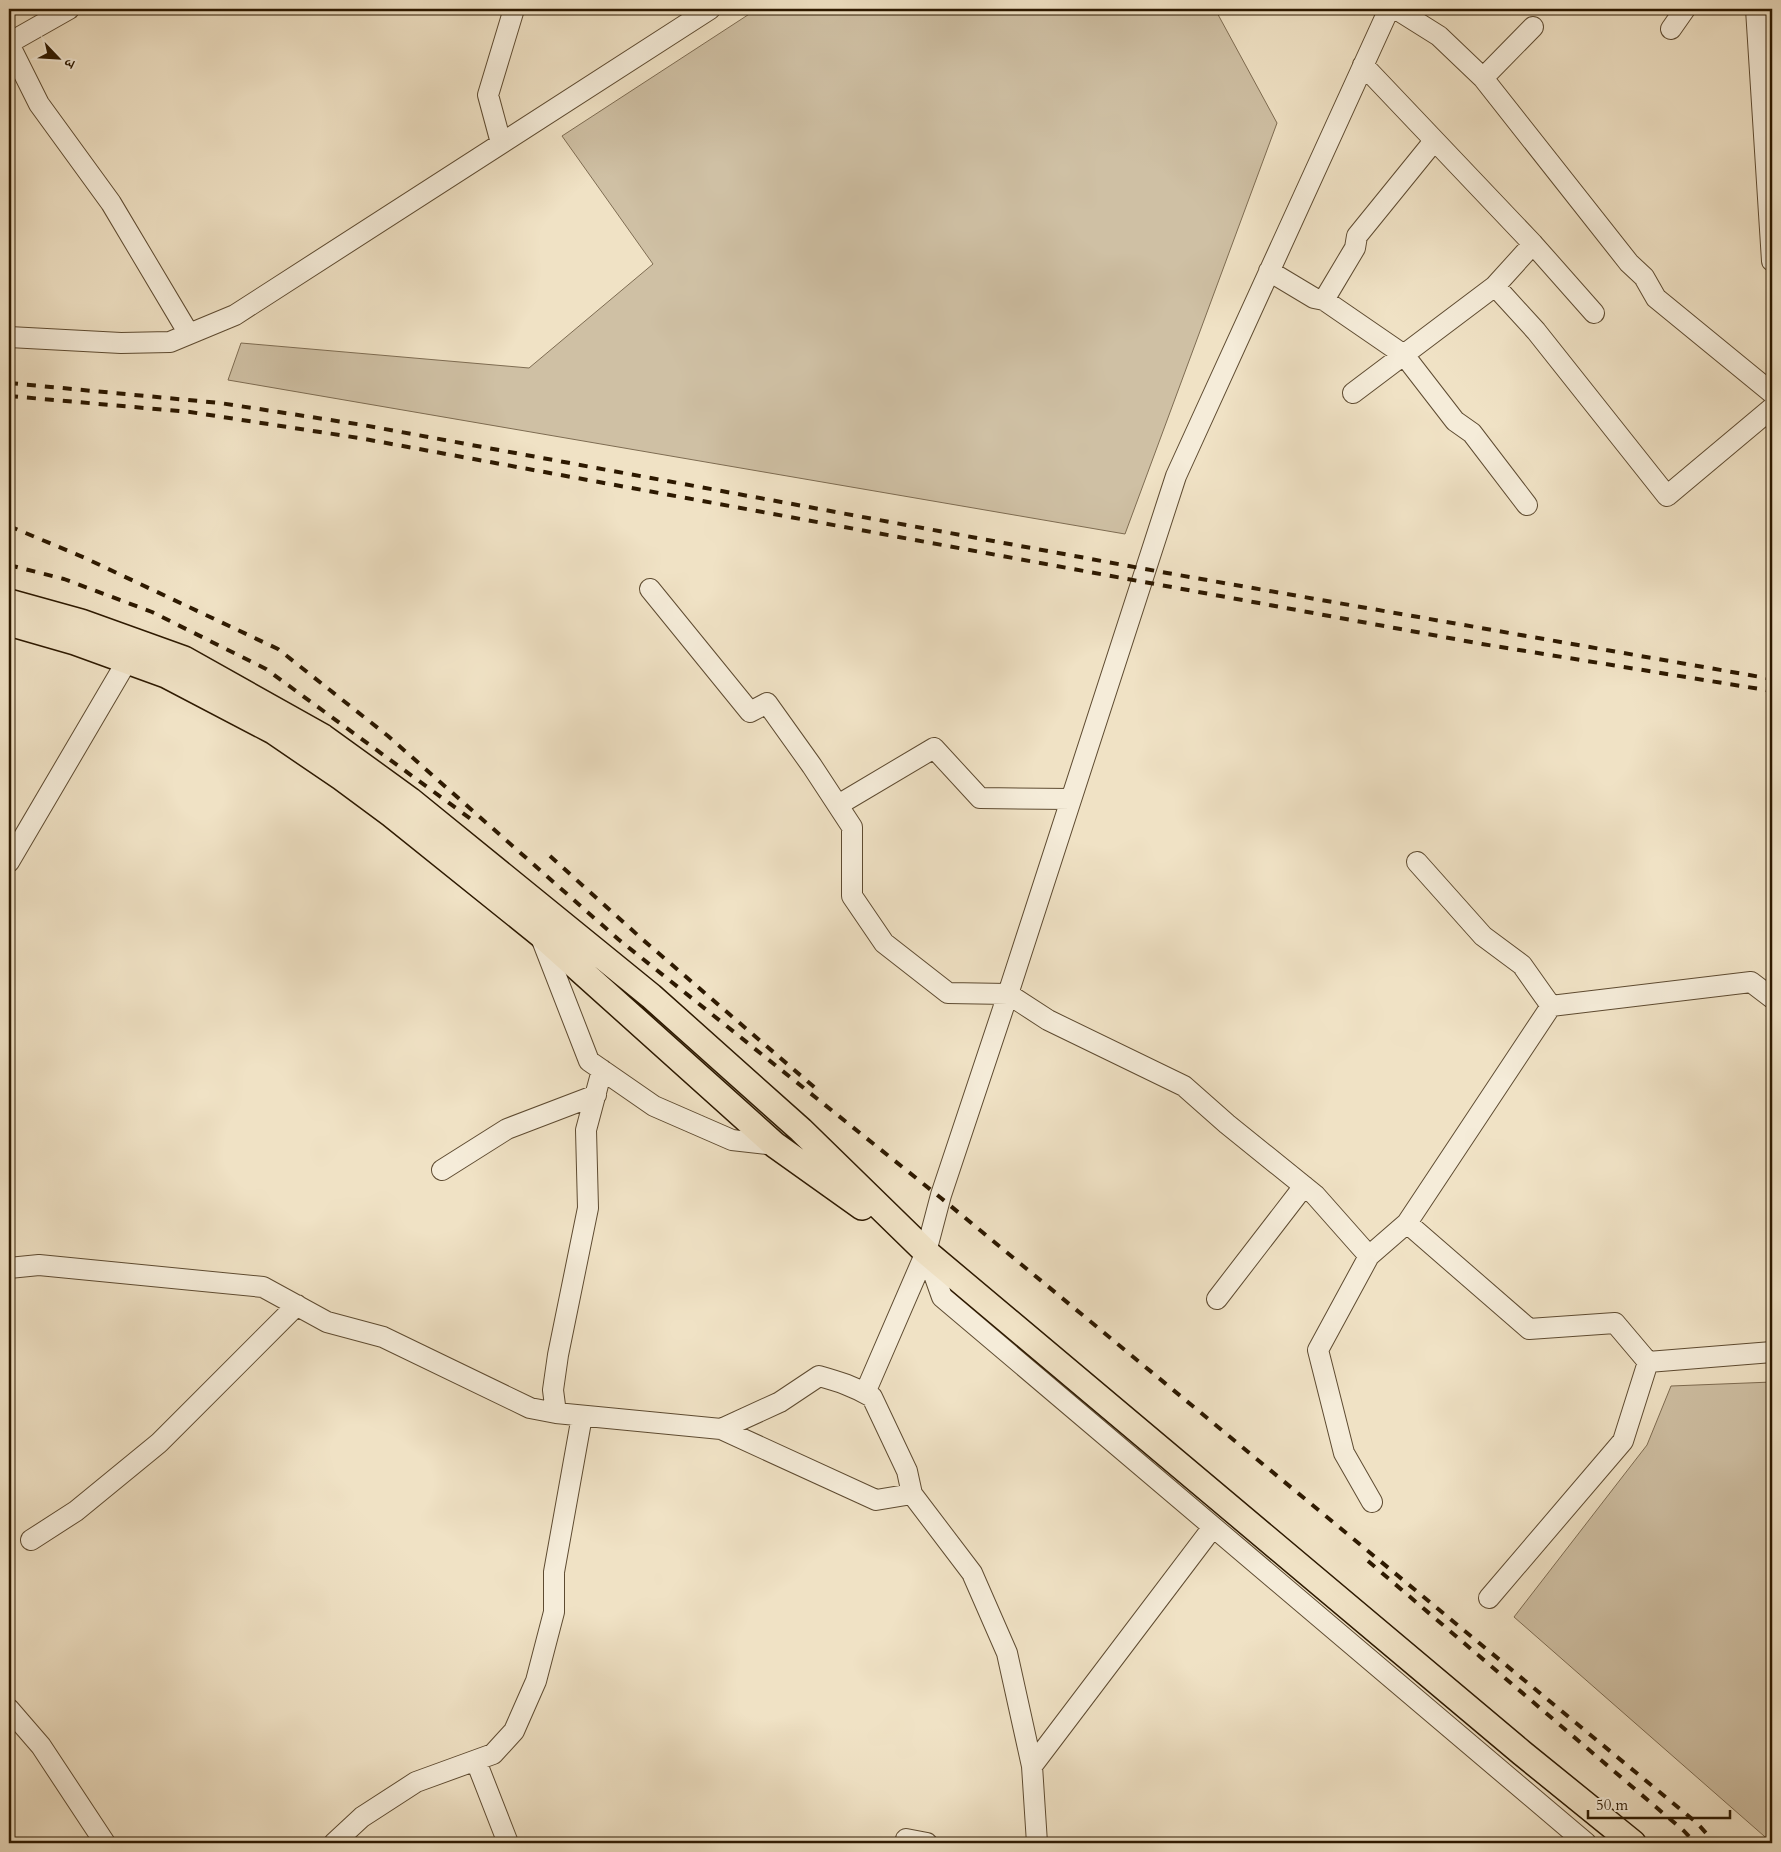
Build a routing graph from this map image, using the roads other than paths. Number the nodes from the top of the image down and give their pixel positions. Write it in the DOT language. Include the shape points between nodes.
graph roads {
  1 [pos="70,9"];
  2 [pos="514,9"];
  3 [pos="710,9"];
  4 [pos="1389,9"];
  5 [pos="1396,9"];
  6 [pos="1685,9"];
  7 [pos="1756,9"];
  8 [pos="1533,28"];
  9 [pos="1671,29"];
  10 [pos="9,43"];
  11 [pos="1363,65"];
  12 [pos="1483,78"];
  13 [pos="1434,141"];
  14 [pos="501,143"];
  15 [pos="1770,203"];
  16 [pos="1533,244"];
  17 [pos="1772,261"];
  18 [pos="1269,271"];
  19 [pos="1495,286"];
  20 [pos="1324,300"];
  21 [pos="1594,313"];
  22 [pos="190,334"];
  23 [pos="9,337"];
  24 [pos="1404,355"];
  25 [pos="1353,393"];
  26 [pos="1772,394"];
  27 [pos="1772,408"];
  28 [pos="1528,505"];
  29 [pos="650,589"];
  30 [pos="9,602"];
  31 [pos="9,623"];
  32 [pos="127,661"];
  33 [pos="1071,799"];
  34 [pos="838,805"];
  35 [pos="9,862"];
  36 [pos="1417,862"];
  37 [pos="540,934"];
  38 [pos="1008,994"];
  39 [pos="1772,998"];
  40 [pos="1551,1006"];
  41 [pos="602,1070"];
  42 [pos="596,1095"];
  43 [pos="775,1145"];
  44 [pos="442,1170"];
  45 [pos="1304,1186"];
  46 [pos="1407,1223"];
  47 [pos="926,1252"];
  48 [pos="1369,1256"];
  49 [pos="9,1268"];
  50 [pos="1217,1298"];
  51 [pos="297,1306"];
  52 [pos="1772,1352"];
  53 [pos="1648,1362"];
  54 [pos="865,1393"];
  55 [pos="556,1413"];
  56 [pos="582,1416"];
  57 [pos="721,1429"];
  58 [pos="912,1494"];
  59 [pos="1372,1502"];
  60 [pos="1213,1527"];
  61 [pos="31,1540"];
  62 [pos="1489,1598"];
  63 [pos="9,1709"];
  64 [pos="476,1760"];
  65 [pos="1032,1766"];
  66 [pos="906,1839"];
  67 [pos="1575,1840"];
  68 [pos="105,1843"];
  69 [pos="334,1843"];
  70 [pos="508,1843"];
  71 [pos="927,1843"];
  72 [pos="1037,1843"];
  73 [pos="1633,1843"];
  1 -- 10 [label="street"];
  2 -- 14 [label="street" via="488,95"];
  3 -- 14 [label="street"];
  4 -- 11 [label="street"];
  5 -- 12 [label="street" via="1439,36"];
  6 -- 9 [label="street"];
  7 -- 15 [label="street"];
  8 -- 12 [label="street"];
  10 -- 22 [label="street" via="39,104 111,203"];
  11 -- 13 [label="street"];
  11 -- 18 [label="street"];
  12 -- 26 [label="street" via="1629,264 1644,277 1656,298"];
  13 -- 16 [label="street"];
  13 -- 20 [label="street" via="1357,236 1355,248"];
  14 -- 22 [label="street" via="234,315"];
  15 -- 17 [label="street"];
  16 -- 19 [label="street"];
  16 -- 21 [label="street"];
  18 -- 20 [label="street" via="1314,298"];
  18 -- 33 [label="street" via="1176,476"];
  19 -- 24 [label="street"];
  19 -- 27 [label="street" via="1536,331 1666,496"];
  20 -- 24 [label="street"];
  22 -- 23 [label="street" via="170,342 121,343"];
  24 -- 25 [label="street"];
  24 -- 28 [label="street" via="1455,420 1472,433"];
  29 -- 34 [label="street" via="750,712 767,703"];
  30 -- 47 [label="main road" via="81,622 184,659 323,737 410,800 651,996 801,1130"];
  31 -- 32 [label="main road"];
  32 -- 35 [label="street"];
  32 -- 37 [label="main road" via="166,675 273,732 392,815"];
  33 -- 34 [label="street" via="980,798 934,748"];
  33 -- 38 [label="street"];
  34 -- 38 [label="street" via="852,827 852,896 884,943 948,992"];
  36 -- 40 [label="street" via="1483,936 1522,965"];
  37 -- 41 [label="street" via="589,1061"];
  37 -- 43 [label="main road"];
  38 -- 45 [label="street" via="1048,1020 1184,1086"];
  38 -- 47 [label="street"];
  39 -- 40 [label="street" via="1751,982"];
  40 -- 46 [label="street"];
  41 -- 42 [label="street"];
  41 -- 43 [label="street" via="654,1106 732,1140"];
  42 -- 44 [label="street" via="507,1130"];
  42 -- 55 [label="street" via="586,1130 588,1208 558,1355 553,1390"];
  43 -- 47 [label="main road"];
  45 -- 48 [label="street"];
  45 -- 50 [label="street"];
  46 -- 48 [label="street"];
  46 -- 53 [label="street" via="1528,1329 1615,1323"];
  47 -- 54 [label="street"];
  47 -- 60 [label="street" via="942,1296"];
  47 -- 73 [label="main road"];
  48 -- 59 [label="street" via="1318,1350 1344,1453"];
  49 -- 51 [label="street" via="40,1265 263,1287"];
  51 -- 55 [label="street" via="327,1322 383,1337 530,1408"];
  51 -- 61 [label="street" via="159,1443 76,1511"];
  52 -- 53 [label="street"];
  53 -- 62 [label="street" via="1623,1441"];
  54 -- 57 [label="street" via="848,1384 819,1376 780,1402"];
  54 -- 58 [label="street" via="872,1397 908,1471"];
  55 -- 56 [label="street"];
  56 -- 57 [label="street"];
  56 -- 64 [label="street" via="554,1572 554,1612 536,1681 514,1731 493,1754"];
  57 -- 58 [label="street" via="876,1500"];
  58 -- 65 [label="street" via="972,1573 1007,1653"];
  60 -- 65 [label="street"];
  60 -- 67 [label="street"];
  63 -- 68 [label="street" via="41,1746"];
  64 -- 69 [label="street" via="416,1782 362,1817"];
  64 -- 70 [label="street"];
  65 -- 72 [label="street"];
  66 -- 71 [label="street"];
}
